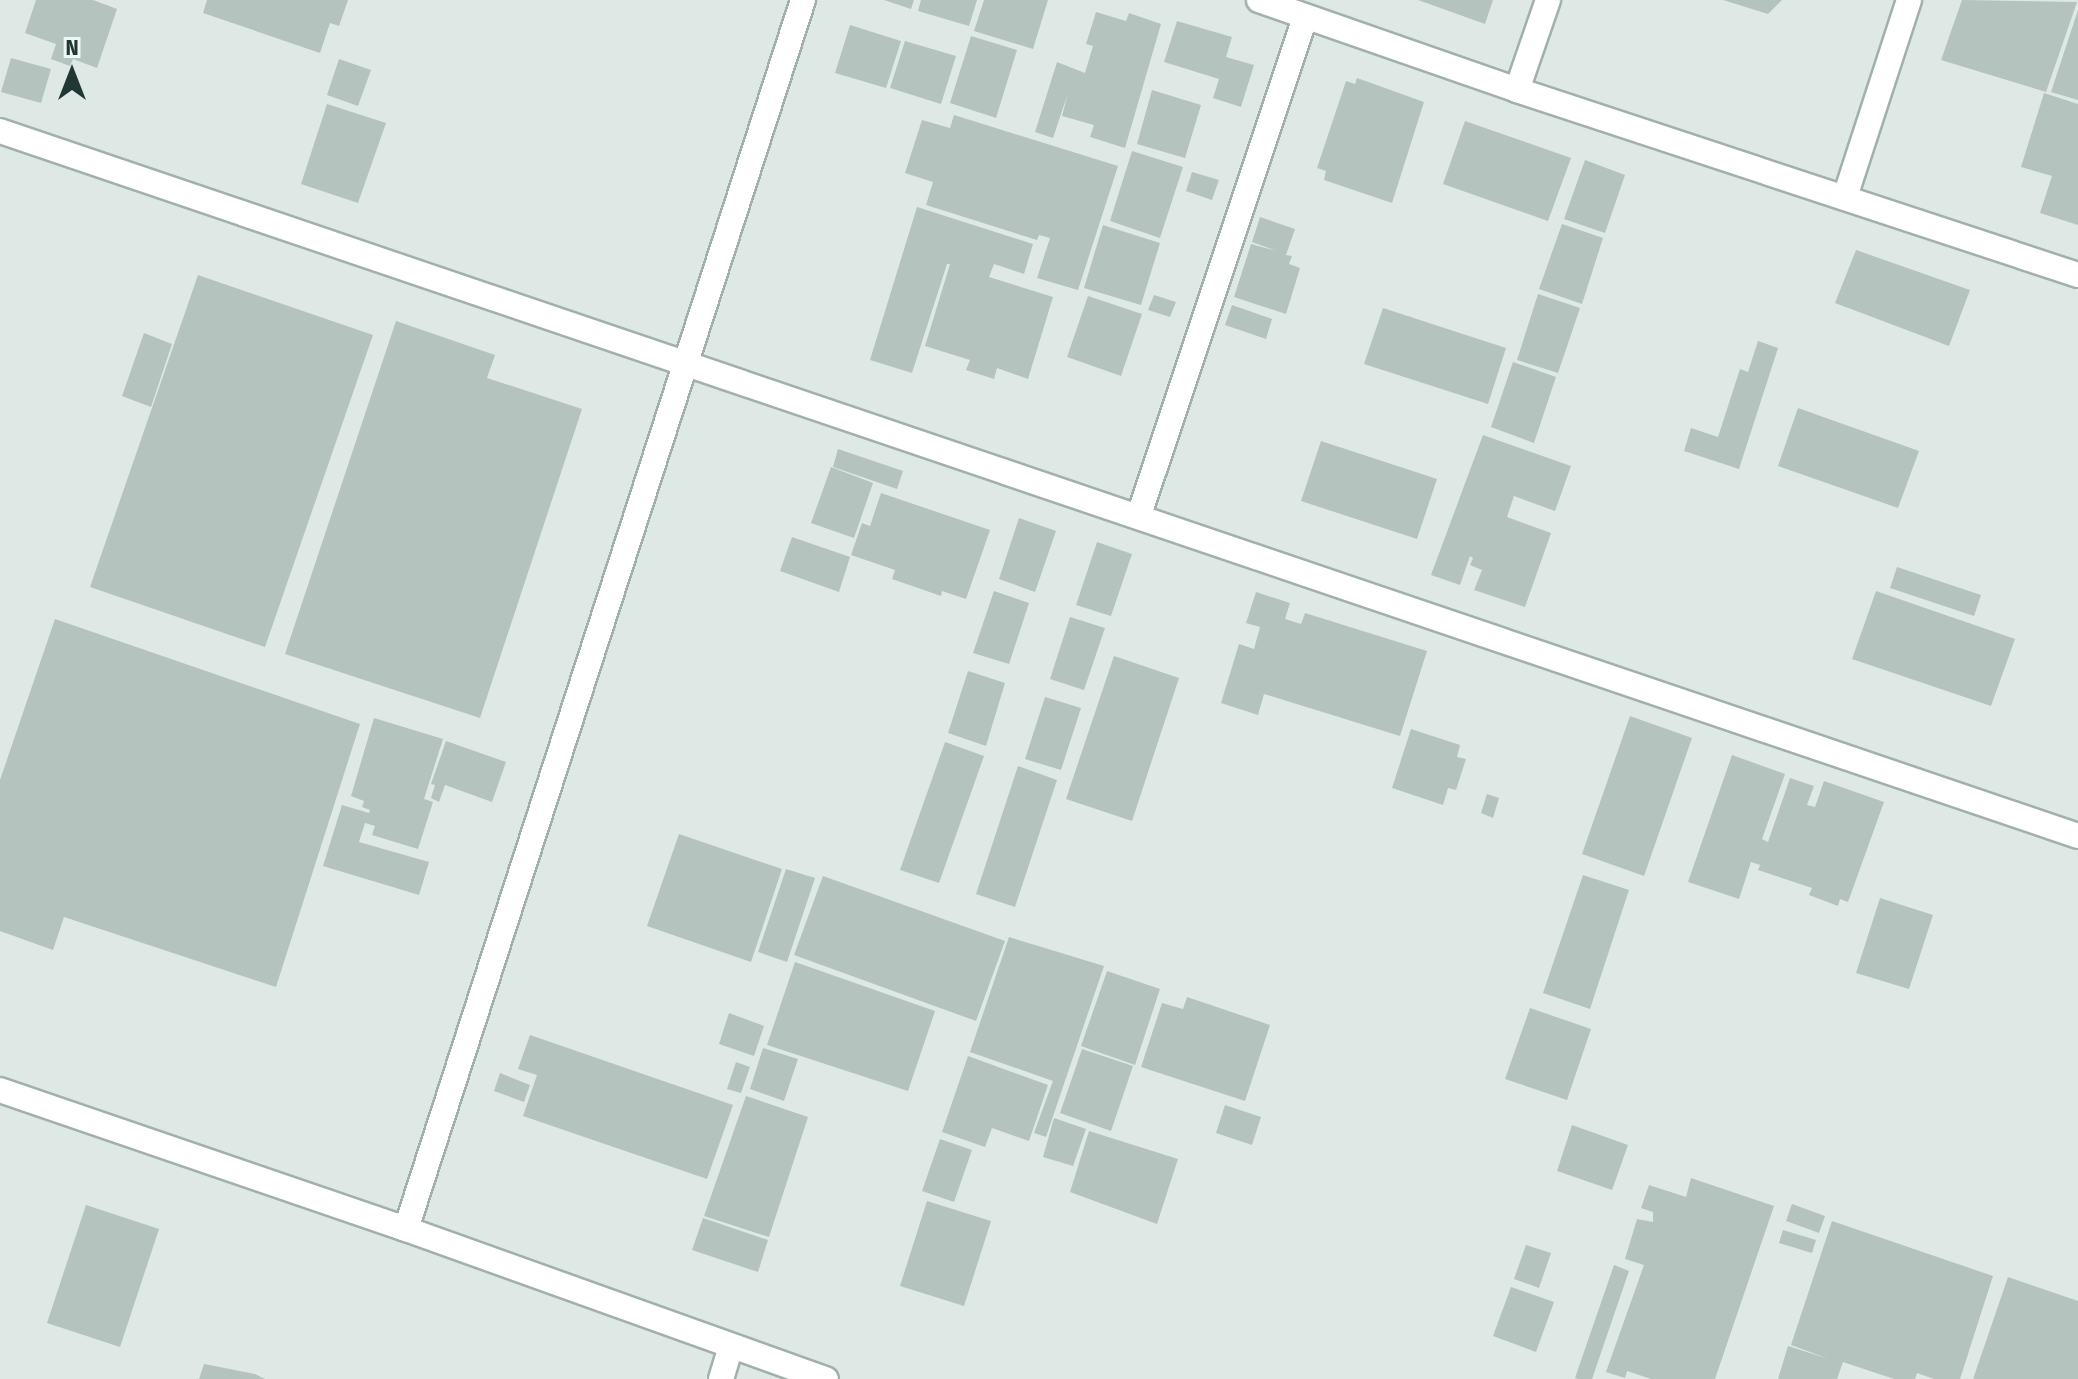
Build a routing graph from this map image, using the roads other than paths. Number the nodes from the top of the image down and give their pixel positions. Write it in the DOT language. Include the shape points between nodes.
graph roads {
  1 [pos="803,0"];
  2 [pos="1259,0"];
  3 [pos="1548,0"];
  4 [pos="1909,0"];
  5 [pos="1305,18"];
  6 [pos="1517,90"];
  7 [pos="0,131"];
  8 [pos="1845,197"];
  9 [pos="2078,275"];
  10 [pos="684,364"];
  11 [pos="1139,515"];
  12 [pos="2078,836"];
  13 [pos="0,1090"];
  14 [pos="406,1229"];
  15 [pos="731,1347"];
  16 [pos="721,1379"];
  17 [pos="826,1379"];
  1 -- 10 [label="street"];
  2 -- 5 [label="street"];
  3 -- 6 [label="street"];
  4 -- 8 [label="street"];
  5 -- 6 [label="street"];
  5 -- 11 [label="street"];
  6 -- 8 [label="street"];
  7 -- 10 [label="street"];
  8 -- 9 [label="street"];
  10 -- 11 [label="street"];
  10 -- 14 [label="street"];
  11 -- 12 [label="street"];
  13 -- 14 [label="street"];
  14 -- 15 [label="street"];
  15 -- 16 [label="street"];
  15 -- 17 [label="street"];
}
